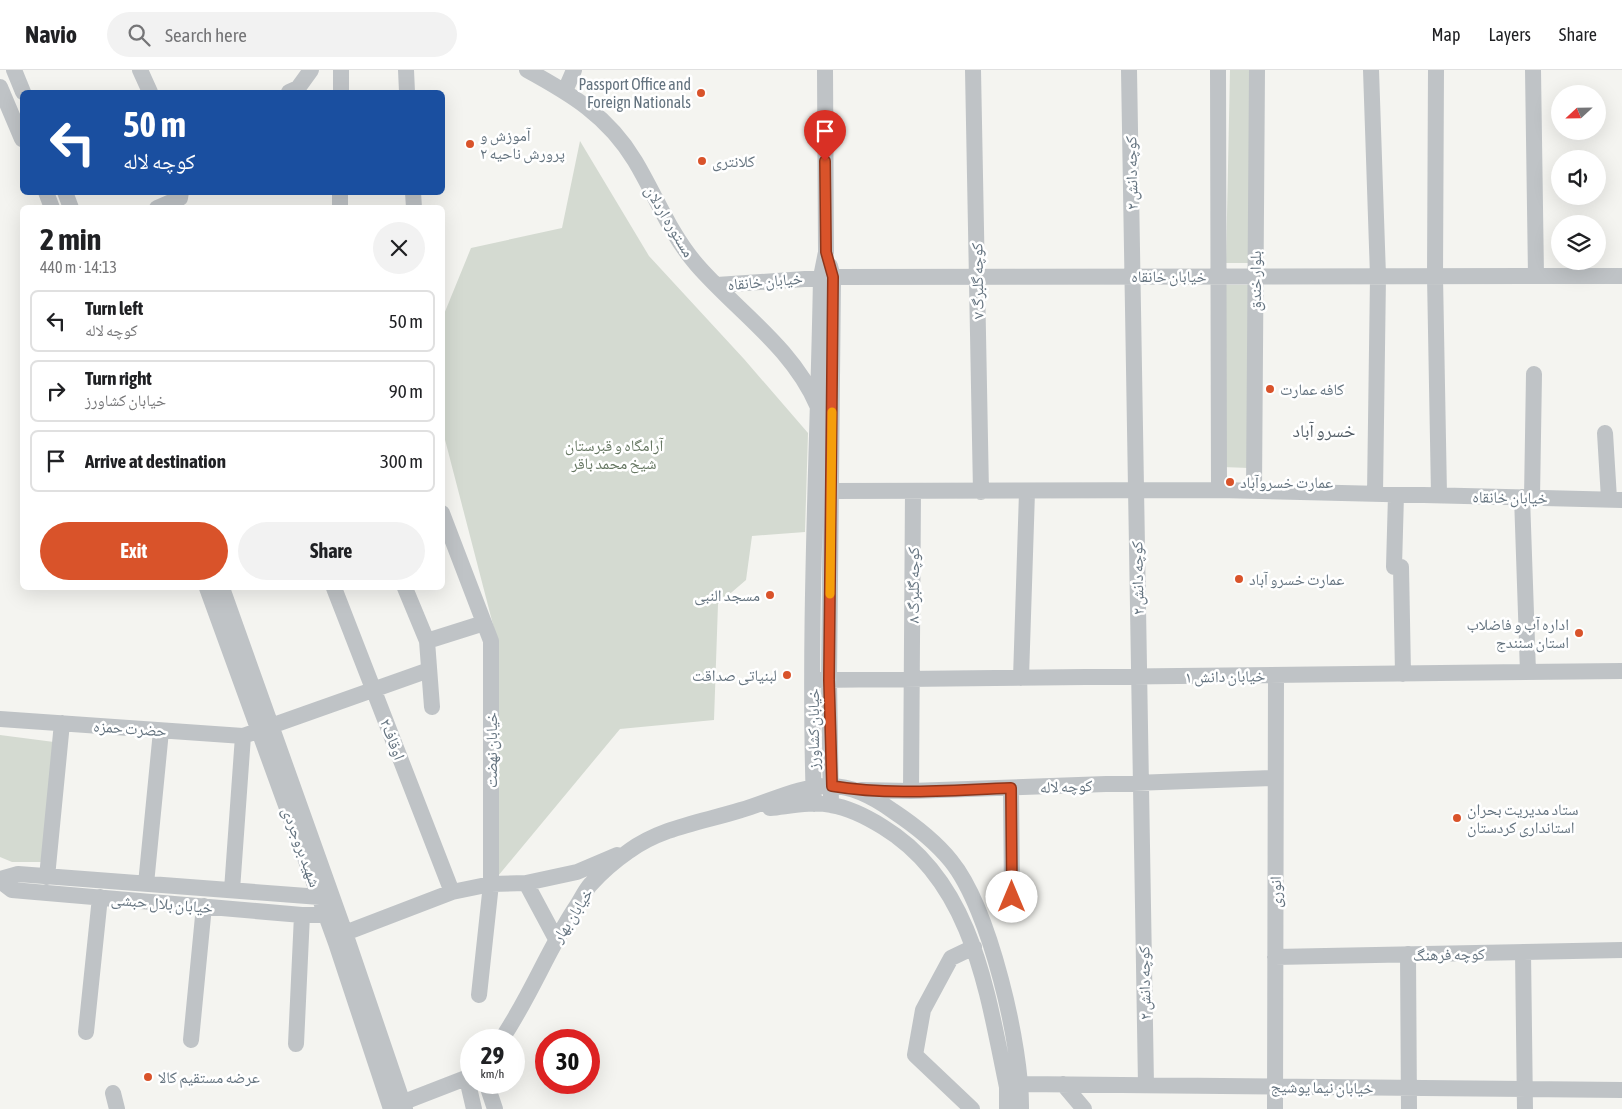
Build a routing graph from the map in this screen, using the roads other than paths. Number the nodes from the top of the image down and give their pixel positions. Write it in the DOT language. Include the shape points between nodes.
graph roads {
  1 [pos="14,70"];
  2 [pos="140,70"];
  3 [pos="311,70"];
  4 [pos="341,70"];
  5 [pos="406,70"];
  6 [pos="527,70"];
  7 [pos="574,70"];
  8 [pos="820,70"];
  9 [pos="825,70"];
  10 [pos="973,70"];
  11 [pos="1129,70"];
  12 [pos="1218,70"];
  13 [pos="1257,70"];
  14 [pos="1371,70"];
  15 [pos="1436,70"];
  16 [pos="1533,70"];
  17 [pos="0,88"];
  18 [pos="22,90"];
  19 [pos="149,90"];
  20 [pos="301,90"];
  21 [pos="341,90"];
  22 [pos="407,90"];
  23 [pos="564,91"];
  24 [pos="20,134"];
  25 [pos="183,195"];
  26 [pos="163,205"];
  27 [pos="1132,276"];
  28 [pos="1220,276"];
  29 [pos="1255,276"];
  30 [pos="1378,276"];
  31 [pos="1435,276"];
  32 [pos="1536,276"];
  33 [pos="1622,276"];
  34 [pos="824,277"];
  35 [pos="977,277"];
  36 [pos="717,285"];
  37 [pos="1534,374"];
  38 [pos="809,386"];
  39 [pos="819,410"];
  40 [pos="1604,433"];
  41 [pos="1219,490"];
  42 [pos="831,491"];
  43 [pos="913,491"];
  44 [pos="1254,491"];
  45 [pos="981,492"];
  46 [pos="1027,492"];
  47 [pos="1136,492"];
  48 [pos="1375,494"];
  49 [pos="1396,494"];
  50 [pos="1439,495"];
  51 [pos="1527,497"];
  52 [pos="1615,499"];
  53 [pos="445,522"];
  54 [pos="208,590"];
  55 [pos="223,590"];
  56 [pos="335,590"];
  57 [pos="406,590"];
  58 [pos="484,623"];
  59 [pos="427,641"];
  60 [pos="429,670"];
  61 [pos="1622,671"];
  62 [pos="1528,672"];
  63 [pos="1403,674"];
  64 [pos="1276,675"];
  65 [pos="1139,676"];
  66 [pos="1021,678"];
  67 [pos="913,679"];
  68 [pos="821,680"];
  69 [pos="374,690"];
  70 [pos="432,707"];
  71 [pos="0,719"];
  72 [pos="62,723"];
  73 [pos="266,728"];
  74 [pos="161,731"];
  75 [pos="243,736"];
  76 [pos="1275,778"];
  77 [pos="1141,783"];
  78 [pos="832,786"];
  79 [pos="813,787"];
  80 [pos="1011,788"];
  81 [pos="857,790"];
  82 [pos="911,791"];
  83 [pos="814,804"];
  84 [pos="831,805"];
  85 [pos="739,811"];
  86 [pos="630,850"];
  87 [pos="47,877"];
  88 [pos="0,880"];
  89 [pos="146,884"];
  90 [pos="491,884"];
  91 [pos="526,884"];
  92 [pos="232,890"];
  93 [pos="452,892"];
  94 [pos="320,896"];
  95 [pos="100,897"];
  96 [pos="1012,897"];
  97 [pos="204,906"];
  98 [pos="302,916"];
  99 [pos="326,916"];
  100 [pos="345,933"];
  101 [pos="556,939"];
  102 [pos="974,947"];
  103 [pos="1622,950"];
  104 [pos="1523,952"];
  105 [pos="1408,954"];
  106 [pos="1275,957"];
  107 [pos="479,995"];
  108 [pos="507,1029"];
  109 [pos="86,1032"];
  110 [pos="192,1040"];
  111 [pos="296,1044"];
  112 [pos="460,1081"];
  113 [pos="1063,1084"];
  114 [pos="1014,1085"];
  115 [pos="1146,1085"];
  116 [pos="1275,1087"];
  117 [pos="1409,1088"];
  118 [pos="1524,1089"];
  119 [pos="1622,1090"];
  120 [pos="113,1093"];
  121 [pos="472,1094"];
  122 [pos="490,1094"];
  123 [pos="397,1106"];
  124 [pos="117,1109"];
  125 [pos="474,1109"];
  126 [pos="495,1109"];
  127 [pos="972,1109"];
  128 [pos="1007,1109"];
  129 [pos="1021,1109"];
  130 [pos="1084,1109"];
  131 [pos="1275,1109"];
  132 [pos="1409,1109"];
  133 [pos="1525,1109"];
  1 -- 18 [label="street"];
  2 -- 19 [label="street"];
  3 -- 20 [label="street"];
  4 -- 21 [label="street"];
  5 -- 22 [label="street"];
  6 -- 23 [label="street, مستوره اردلان"];
  7 -- 23 [label="street"];
  8 -- 34 [label="street"];
  9 -- 34 [label="street, خیابان کشاورز"];
  10 -- 35 [label="street, کوچه گلبرگ ۷"];
  11 -- 27 [label="street, کوچه دانش ۲"];
  12 -- 28 [label="street"];
  13 -- 29 [label="street, بلوار خندق"];
  14 -- 30 [label="street"];
  15 -- 31 [label="street"];
  16 -- 32 [label="street"];
  17 -- 24 [label="street"];
  23 -- 36 [label="street, مستوره اردلان" via="595,112 617,134 635,160 679,242"];
  25 -- 26 [label="street"];
  27 -- 28 [label="street, خیابان خانقاه"];
  27 -- 35 [label="street, خیابان خانقاه"];
  27 -- 47 [label="street, کوچه دانش ۲"];
  28 -- 29 [label="street, خیابان خانقاه"];
  28 -- 41 [label="street"];
  29 -- 30 [label="street, خیابان خانقاه"];
  29 -- 44 [label="street, بلوار خندق"];
  30 -- 31 [label="street, خیابان خانقاه"];
  30 -- 48 [label="street"];
  31 -- 32 [label="street, خیابان خانقاه"];
  31 -- 50 [label="street"];
  32 -- 33 [label="street, خیابان خانقاه"];
  34 -- 35 [label="street, خیابان خانقاه"];
  34 -- 36 [label="street, خیابان خانقاه"];
  34 -- 38 [label="street"];
  34 -- 39 [label="street, خیابان کشاورز"];
  34 -- 42 [label="street, خیابان کشاورز"];
  35 -- 45 [label="street, کوچه گلبرگ ۷"];
  36 -- 38 [label="street, مستوره اردلان" via="776,343"];
  37 -- 51 [label="street"];
  38 -- 39 [label="street, مستوره اردلان"];
  39 -- 68 [label="street, خیابان کشاورز"];
  40 -- 52 [label="street"];
  41 -- 44 [label="street, خیابان خانقاه"];
  41 -- 47 [label="street, خیابان خانقاه"];
  42 -- 43 [label="street, خیابان خانقاه"];
  42 -- 68 [label="street, خیابان کشاورز"];
  43 -- 45 [label="street, خیابان خانقاه"];
  43 -- 67 [label="street, کوچه گلبرگ ۸"];
  44 -- 48 [label="street, خیابان خانقاه"];
  45 -- 46 [label="street, خیابان خانقاه"];
  46 -- 47 [label="street, خیابان خانقاه"];
  46 -- 66 [label="street"];
  47 -- 65 [label="street, کوچه دانش ۲"];
  48 -- 49 [label="street, خیابان خانقاه"];
  49 -- 50 [label="street, خیابان خانقاه"];
  49 -- 63 [label="street" via="1394,567 1401,567"];
  50 -- 51 [label="street, خیابان خانقاه"];
  51 -- 52 [label="street, خیابان خانقاه"];
  51 -- 62 [label="street"];
  53 -- 58 [label="street, خیابان نهضت"];
  54 -- 73 [label="street, شهید بروجردی"];
  55 -- 73 [label="street, شهید بروجردی"];
  56 -- 69 [label="street, اوقاف۲"];
  57 -- 59 [label="street"];
  58 -- 59 [label="street"];
  58 -- 90 [label="street, خیابان نهضت" via="491,641"];
  59 -- 60 [label="street"];
  60 -- 69 [label="street, حضرت حمزه"];
  60 -- 70 [label="street"];
  61 -- 62 [label="street, خیابان دانش ۱"];
  62 -- 63 [label="street, خیابان دانش ۱"];
  63 -- 64 [label="street, خیابان دانش ۱"];
  64 -- 65 [label="street, خیابان دانش ۱"];
  64 -- 76 [label="street, انوری"];
  65 -- 66 [label="street, خیابان دانش ۱"];
  65 -- 77 [label="street, کوچه دانش ۲"];
  66 -- 67 [label="street, خیابان دانش ۱"];
  67 -- 68 [label="street, خیابان دانش ۱"];
  67 -- 82 [label="street, کوچه گلبرگ ۸"];
  68 -- 78 [label="street, خیابان کشاورز"];
  68 -- 79 [label="street, خیابان کشاورز"];
  69 -- 73 [label="street, حضرت حمزه"];
  69 -- 93 [label="street, اوقاف۲"];
  71 -- 72 [label="street, حضرت حمزه"];
  72 -- 74 [label="street, حضرت حمزه"];
  72 -- 87 [label="street"];
  73 -- 75 [label="street, حضرت حمزه"];
  73 -- 94 [label="street, شهید بروجردی"];
  73 -- 100 [label="street, شهید بروجردی"];
  74 -- 75 [label="street, حضرت حمزه"];
  74 -- 89 [label="street"];
  75 -- 92 [label="street"];
  76 -- 77 [label="street, کوچه لاله"];
  76 -- 106 [label="street, انوری"];
  77 -- 80 [label="street, کوچه لاله"];
  77 -- 115 [label="street, کوچه دانش ۲"];
  78 -- 79 [label="street, خیابان کشاورز"];
  78 -- 81 [label="street, خیابان کشاورز"];
  78 -- 84 [label="street, خیابان کشاورز"];
  79 -- 83 [label="street, خیابان کشاورز"];
  79 -- 85 [label="street, خیابان بهار"];
  80 -- 82 [label="street, کوچه لاله"];
  80 -- 96 [label="street"];
  81 -- 82 [label="street, کوچه لاله"];
  81 -- 114 [label="street, خیابان کشاورز" via="886,806 929,838 952,862 965,883 978,910 1002,984"];
  83 -- 84 [label="street, خیابان کشاورز"];
  83 -- 85 [label="street, خیابان بهار"];
  84 -- 102 [label="street, خیابان کشاورز" via="862,814 896,835 923,858 945,885"];
  85 -- 86 [label="street, خیابان بهار" via="661,833"];
  86 -- 91 [label="street" via="578,872"];
  86 -- 101 [label="street, خیابان بهار" via="591,884"];
  87 -- 88 [label="street, خیابان بلال حبشی" via="18,874"];
  87 -- 89 [label="street, خیابان بلال حبشی"];
  88 -- 95 [label="street, خیابان بلال حبشی" via="12,890"];
  89 -- 92 [label="street, خیابان بلال حبشی"];
  90 -- 91 [label="street"];
  90 -- 93 [label="street"];
  90 -- 107 [label="street, خیابان نهضت"];
  91 -- 101 [label="street"];
  92 -- 94 [label="street, خیابان بلال حبشی"];
  93 -- 100 [label="street"];
  94 -- 99 [label="street, شهید بروجردی"];
  95 -- 97 [label="street, خیابان بلال حبشی"];
  95 -- 109 [label="street"];
  97 -- 98 [label="street, خیابان بلال حبشی"];
  97 -- 110 [label="street"];
  98 -- 99 [label="street, خیابان بلال حبشی"];
  98 -- 111 [label="street"];
  99 -- 123 [label="street, شهید بروجردی"];
  100 -- 123 [label="street, شهید بروجردی"];
  101 -- 108 [label="street, خیابان بهار"];
  102 -- 114 [label="street, خیابان کشاورز"];
  102 -- 127 [label="street" via="951,958 923,1010 915,1055"];
  103 -- 104 [label="street, کوچه فرهنگ"];
  104 -- 105 [label="street, کوچه فرهنگ"];
  104 -- 118 [label="street"];
  105 -- 106 [label="street, کوچه فرهنگ"];
  105 -- 117 [label="street"];
  106 -- 116 [label="street, انوری"];
  112 -- 123 [label="street"];
  113 -- 114 [label="street, خیابان نیما یوشیج"];
  113 -- 115 [label="street, خیابان نیما یوشیج"];
  113 -- 130 [label="street"];
  114 -- 128 [label="street, خیابان کشاورز"];
  114 -- 129 [label="street, خیابان کشاورز"];
  115 -- 116 [label="street, خیابان نیما یوشیج"];
  116 -- 117 [label="street, خیابان نیما یوشیج"];
  116 -- 131 [label="street, انوری"];
  117 -- 118 [label="street, خیابان نیما یوشیج"];
  117 -- 132 [label="street"];
  118 -- 119 [label="street, خیابان نیما یوشیج"];
  118 -- 133 [label="street"];
  120 -- 124 [label="street"];
  121 -- 125 [label="street"];
  122 -- 126 [label="street"];
}
